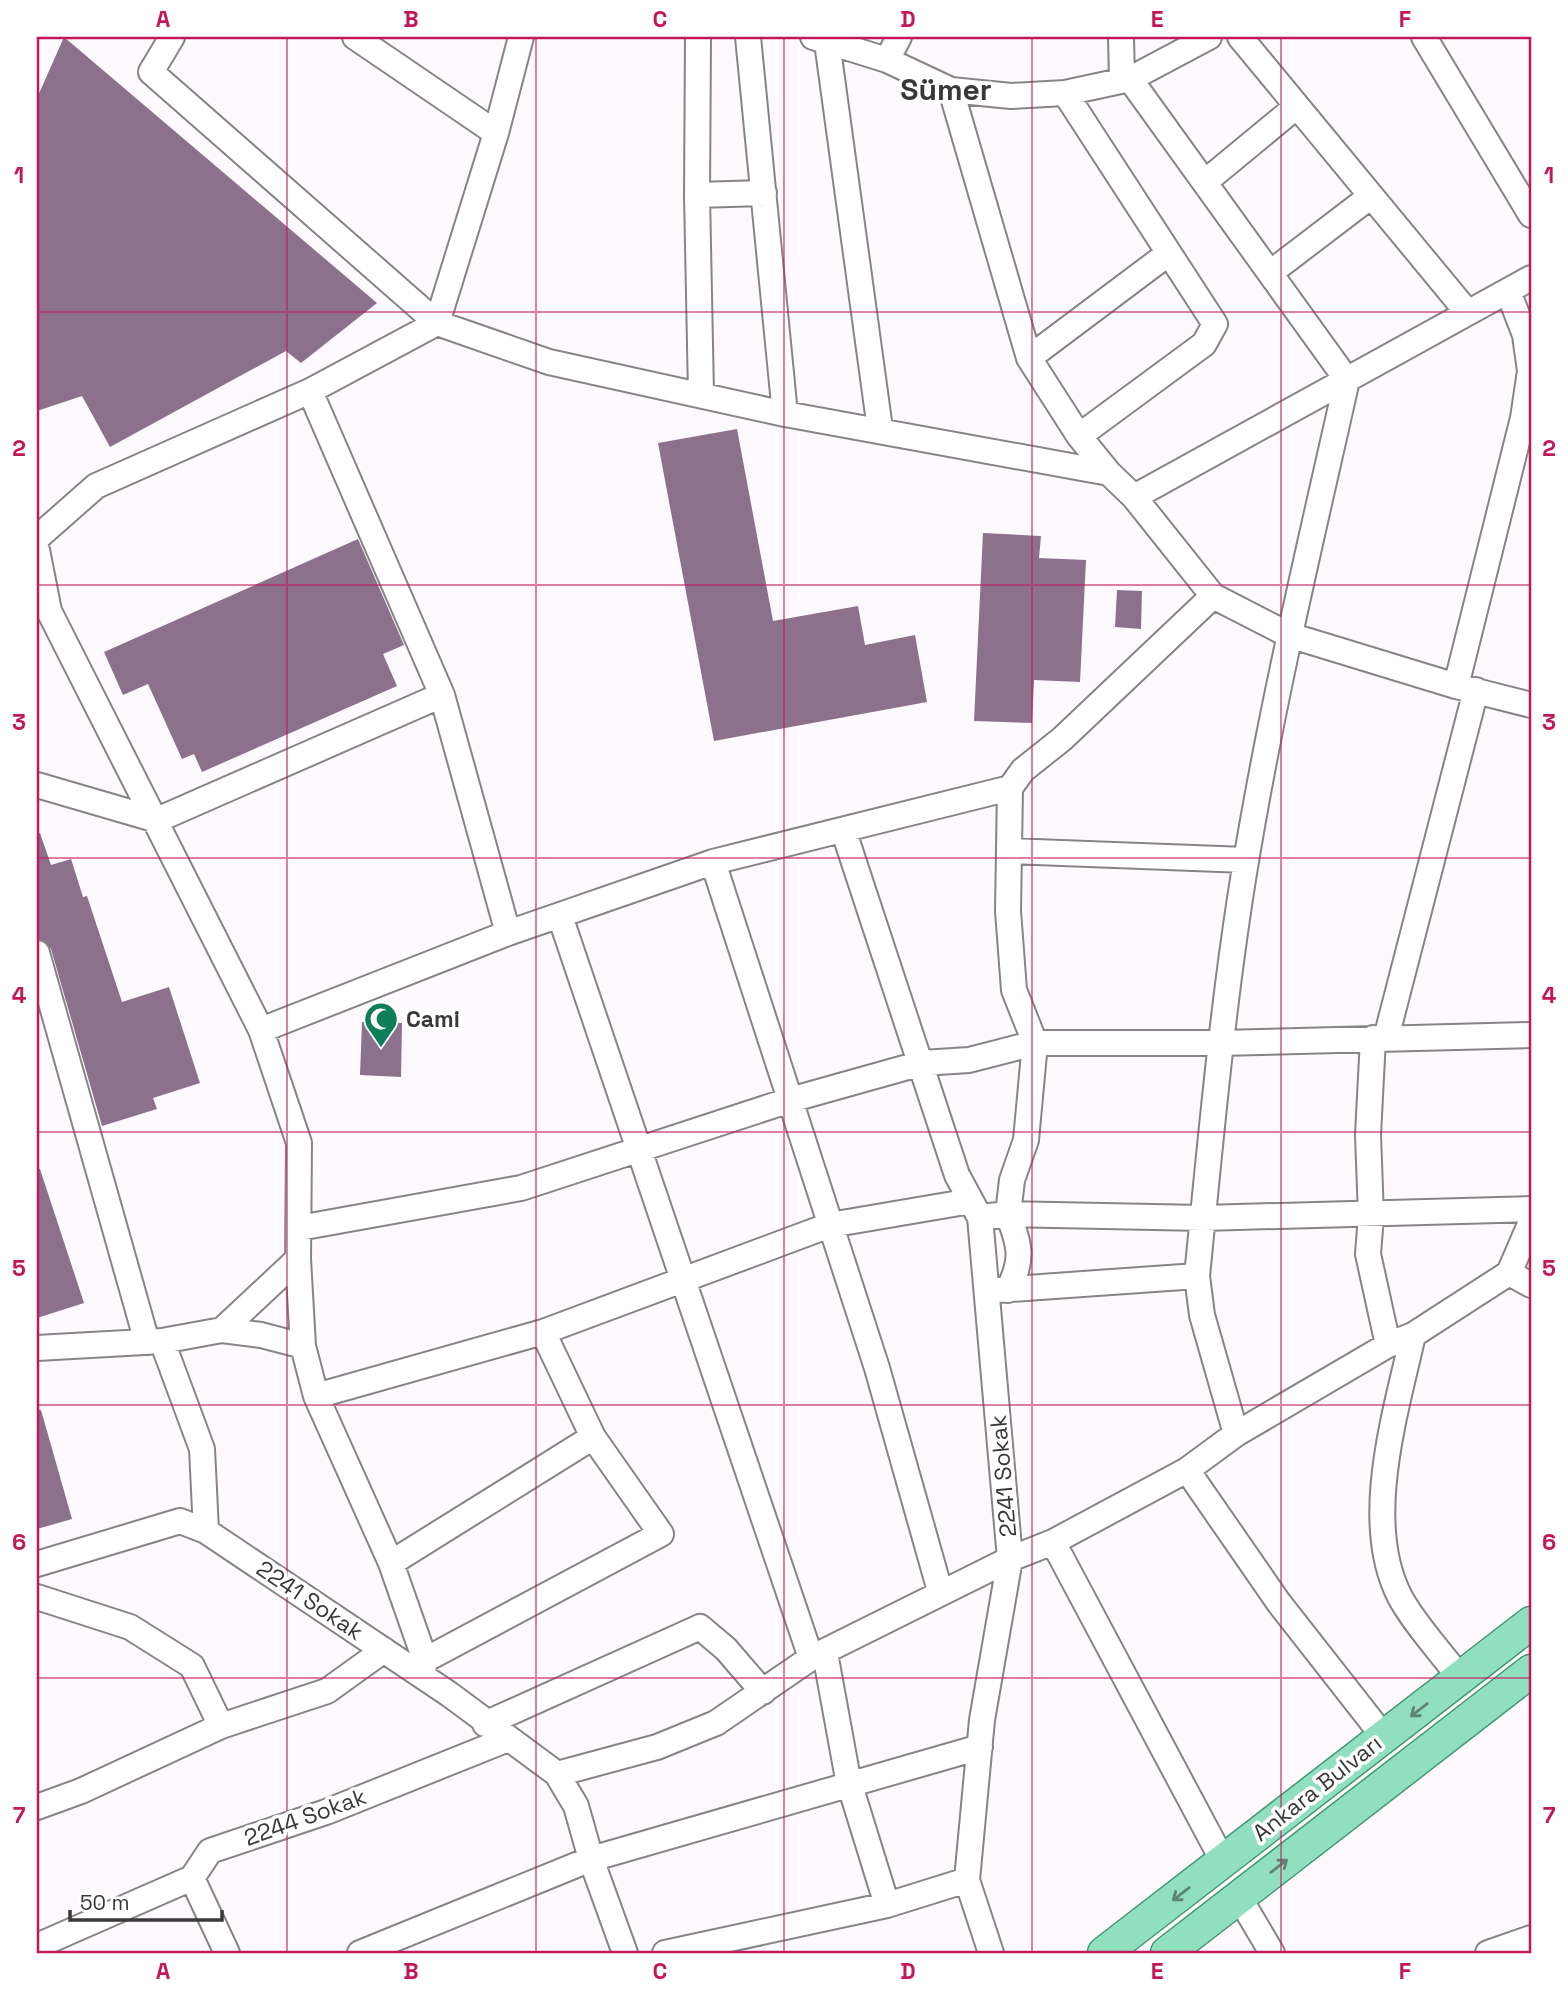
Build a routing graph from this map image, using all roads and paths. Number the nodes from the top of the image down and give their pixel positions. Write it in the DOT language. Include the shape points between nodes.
graph roads {
  1 [pos="172,37"];
  2 [pos="355,37"];
  3 [pos="521,37"];
  4 [pos="698,37"];
  5 [pos="748,37"];
  6 [pos="899,37"];
  7 [pos="1121,37"];
  8 [pos="1209,37"];
  9 [pos="1240,37"];
  10 [pos="1424,37"];
  11 [pos="820,39"];
  12 [pos="887,60"];
  13 [pos="1126,80"];
  14 [pos="951,90"];
  15 [pos="1065,93"];
  16 [pos="1297,106"];
  17 [pos="496,133"];
  18 [pos="1205,182"];
  19 [pos="764,193"];
  20 [pos="696,195"];
  21 [pos="1371,196"];
  22 [pos="1531,215"];
  23 [pos="1169,253"];
  24 [pos="1270,273"];
  25 [pos="1531,278"];
  26 [pos="1508,291"];
  27 [pos="1468,313"];
  28 [pos="437,323"];
  29 [pos="1028,358"];
  30 [pos="1347,380"];
  31 [pos="310,391"];
  32 [pos="701,394"];
  33 [pos="785,414"];
  34 [pos="880,429"];
  35 [pos="1079,436"];
  36 [pos="1109,473"];
  37 [pos="1134,497"];
  38 [pos="37,538"];
  39 [pos="37,550"];
  40 [pos="1213,596"];
  41 [pos="1289,635"];
  42 [pos="1466,688"];
  43 [pos="442,695"];
  44 [pos="1531,705"];
  45 [pos="37,785"];
  46 [pos="1010,788"];
  47 [pos="157,820"];
  48 [pos="844,832"];
  49 [pos="1009,851"];
  50 [pos="1246,860"];
  51 [pos="713,862"];
  52 [pos="560,916"];
  53 [pos="508,933"];
  54 [pos="37,953"];
  55 [pos="261,1030"];
  56 [pos="1531,1035"];
  57 [pos="1379,1038"];
  58 [pos="1035,1043"];
  59 [pos="1219,1043"];
  60 [pos="922,1063"];
  61 [pos="790,1101"];
  62 [pos="639,1151"];
  63 [pos="976,1209"];
  64 [pos="1531,1209"];
  65 [pos="1008,1214"];
  66 [pos="1371,1216"];
  67 [pos="1203,1218"];
  68 [pos="1531,1222"];
  69 [pos="830,1225"];
  70 [pos="299,1228"];
  71 [pos="298,1259"];
  72 [pos="1509,1273"];
  73 [pos="1197,1276"];
  74 [pos="684,1279"];
  75 [pos="1531,1286"];
  76 [pos="997,1290"];
  77 [pos="222,1330"];
  78 [pos="543,1332"];
  79 [pos="1413,1335"];
  80 [pos="154,1341"];
  81 [pos="1388,1345"];
  82 [pos="303,1346"];
  83 [pos="37,1348"];
  84 [pos="316,1396"];
  85 [pos="1237,1434"];
  86 [pos="593,1437"];
  87 [pos="1187,1470"];
  88 [pos="206,1531"];
  89 [pos="1053,1542"];
  90 [pos="1010,1559"];
  91 [pos="391,1563"];
  92 [pos="37,1564"];
  93 [pos="940,1591"];
  94 [pos="37,1597"];
  95 [pos="1531,1623"];
  96 [pos="384,1650"];
  97 [pos="818,1655"];
  98 [pos="424,1668"];
  99 [pos="1529,1677"];
  100 [pos="1460,1678"];
  101 [pos="762,1692"];
  102 [pos="485,1724"];
  103 [pos="221,1726"];
  104 [pos="1384,1737"];
  105 [pos="508,1739"];
  106 [pos="979,1747"];
  107 [pos="557,1774"];
  108 [pos="850,1787"];
  109 [pos="37,1807"];
  110 [pos="591,1859"];
  111 [pos="1223,1861"];
  112 [pos="191,1878"];
  113 [pos="967,1880"];
  114 [pos="1239,1897"];
  115 [pos="887,1906"];
  116 [pos="1531,1938"];
  117 [pos="37,1946"];
  118 [pos="394,1947"];
  119 [pos="227,1953"];
  120 [pos="360,1953"];
  121 [pos="625,1953"];
  122 [pos="665,1953"];
  123 [pos="992,1953"];
  124 [pos="1104,1953"];
  125 [pos="1167,1953"];
  126 [pos="1272,1953"];
  127 [pos="1488,1953"];
  1 -- 28 [label="street" via="151,72"];
  2 -- 17 [label="street"];
  3 -- 17 [label="street"];
  4 -- 20 [label="street"];
  5 -- 19 [label="street"];
  6 -- 12 [label="street"];
  7 -- 13 [label="street"];
  8 -- 13 [label="street"];
  9 -- 16 [label="street"];
  10 -- 22 [label="street"];
  11 -- 12 [label="street"];
  11 -- 34 [label="street"];
  12 -- 14 [label="street"];
  13 -- 15 [label="street"];
  13 -- 18 [label="street"];
  14 -- 15 [label="street" via="1011,96"];
  14 -- 29 [label="street"];
  15 -- 23 [label="street"];
  16 -- 18 [label="street"];
  16 -- 21 [label="street"];
  17 -- 28 [label="street"];
  18 -- 24 [label="street"];
  19 -- 20 [label="street"];
  19 -- 33 [label="street"];
  20 -- 32 [label="street"];
  21 -- 24 [label="street"];
  21 -- 27 [label="street"];
  23 -- 29 [label="street"];
  23 -- 35 [label="street" via="1215,324 1204,344"];
  24 -- 30 [label="street"];
  25 -- 26 [label="street"];
  26 -- 27 [label="street"];
  26 -- 42 [label="street" via="1525,335 1530,371"];
  27 -- 30 [label="street"];
  28 -- 31 [label="street"];
  28 -- 32 [label="street" via="549,362"];
  29 -- 35 [label="street"];
  30 -- 37 [label="street"];
  30 -- 41 [label="street"];
  31 -- 38 [label="street" via="96,486"];
  31 -- 43 [label="street"];
  32 -- 33 [label="street"];
  33 -- 34 [label="street"];
  34 -- 36 [label="street"];
  35 -- 36 [label="street"];
  36 -- 37 [label="street"];
  37 -- 40 [label="street"];
  39 -- 47 [label="street" via="49,611"];
  40 -- 41 [label="street"];
  40 -- 46 [label="street" via="1023,770"];
  41 -- 42 [label="street"];
  41 -- 50 [label="street"];
  42 -- 44 [label="street"];
  42 -- 57 [label="street"];
  43 -- 47 [label="street"];
  43 -- 53 [label="street"];
  45 -- 47 [label="street"];
  46 -- 48 [label="street"];
  46 -- 49 [label="street"];
  47 -- 55 [label="street"];
  48 -- 51 [label="street"];
  48 -- 60 [label="street"];
  49 -- 50 [label="street"];
  49 -- 58 [label="street" via="1014,990"];
  50 -- 59 [label="street"];
  51 -- 52 [label="street"];
  51 -- 61 [label="street"];
  52 -- 53 [label="street"];
  52 -- 62 [label="street"];
  53 -- 55 [label="street"];
  54 -- 80 [label="street"];
  55 -- 70 [label="street" via="299,1143"];
  56 -- 57 [label="street"];
  57 -- 59 [label="street"];
  57 -- 66 [label="street" via="1368,1135"];
  58 -- 59 [label="street"];
  58 -- 60 [label="street" via="969,1060"];
  58 -- 65 [label="street" via="1026,1140 1012,1180"];
  59 -- 67 [label="street"];
  60 -- 61 [label="street"];
  60 -- 63 [label="street" via="957,1175"];
  61 -- 62 [label="street"];
  61 -- 69 [label="street"];
  62 -- 70 [label="street" via="521,1188"];
  62 -- 74 [label="street"];
  63 -- 65 [label="street"];
  63 -- 69 [label="street"];
  63 -- 76 [label="street, 2241 Sokak"];
  64 -- 66 [label="street"];
  65 -- 67 [label="street"];
  65 -- 76 [label="street" via="1018,1240 1020,1267"];
  66 -- 67 [label="street"];
  66 -- 81 [label="street" via="1368,1254"];
  67 -- 73 [label="street"];
  68 -- 72 [label="street"];
  69 -- 74 [label="street"];
  69 -- 93 [label="street" via="877,1368"];
  70 -- 71 [label="street"];
  71 -- 77 [label="street"];
  71 -- 82 [label="street"];
  72 -- 75 [label="street"];
  72 -- 79 [label="street"];
  73 -- 76 [label="street"];
  73 -- 85 [label="street" via="1202,1315"];
  74 -- 78 [label="street"];
  74 -- 97 [label="street"];
  76 -- 90 [label="street, 2241 Sokak"];
  77 -- 80 [label="street"];
  77 -- 82 [label="street"];
  78 -- 84 [label="street"];
  78 -- 86 [label="street"];
  79 -- 81 [label="street"];
  79 -- 100 [label="street" via="1386,1466 1382,1505 1389,1564 1400,1597"];
  80 -- 83 [label="street"];
  80 -- 88 [label="street" via="202,1449"];
  81 -- 85 [label="street"];
  82 -- 84 [label="street"];
  84 -- 91 [label="street"];
  85 -- 87 [label="street"];
  86 -- 91 [label="street"];
  86 -- 98 [label="street" via="661,1534"];
  87 -- 89 [label="street"];
  87 -- 104 [label="street" via="1279,1603"];
  88 -- 92 [label="street, 2241 Sokak" via="180,1521"];
  88 -- 96 [label="street, 2241 Sokak"];
  89 -- 90 [label="street"];
  89 -- 111 [label="street"];
  90 -- 93 [label="street, 2241 Sokak"];
  90 -- 106 [label="street"];
  91 -- 98 [label="street"];
  93 -- 97 [label="street, 2241 Sokak"];
  94 -- 103 [label="street" via="130,1627 192,1666"];
  95 -- 100 [label="main road, Ankara Bulvarı"];
  96 -- 98 [label="street, 2241 Sokak"];
  96 -- 103 [label="street" via="327,1691"];
  97 -- 101 [label="street, 2241 Sokak"];
  97 -- 108 [label="street"];
  98 -- 102 [label="street, 2241 Sokak"];
  114 -- 99 [label="main road, Ankara Bulvarı, one-way"];
  100 -- 104 [label="main road, Ankara Bulvarı, one-way"];
  101 -- 102 [label="street" via="726,1649 700,1627"];
  101 -- 107 [label="street, 2241 Sokak" via="716,1723 657,1747"];
  102 -- 105 [label="street, 2241 Sokak"];
  103 -- 109 [label="street"];
  104 -- 111 [label="main road, Ankara Bulvarı"];
  105 -- 107 [label="street, 2241 Sokak"];
  105 -- 112 [label="street, 2244 Sokak" via="210,1851"];
  106 -- 108 [label="street"];
  106 -- 113 [label="street"];
  107 -- 110 [label="street, 2241 Sokak" via="576,1806"];
  108 -- 110 [label="street"];
  108 -- 115 [label="street"];
  110 -- 118 [label="street"];
  110 -- 121 [label="street, 2241 Sokak"];
  111 -- 124 [label="main road, Ankara Bulvarı, one-way"];
  112 -- 117 [label="street"];
  112 -- 119 [label="street"];
  113 -- 115 [label="street"];
  113 -- 123 [label="street"];
  114 -- 125 [label="main road, Ankara Bulvarı"];
  114 -- 126 [label="street"];
  115 -- 122 [label="street"];
  116 -- 127 [label="street"];
  118 -- 120 [label="street"];
}
